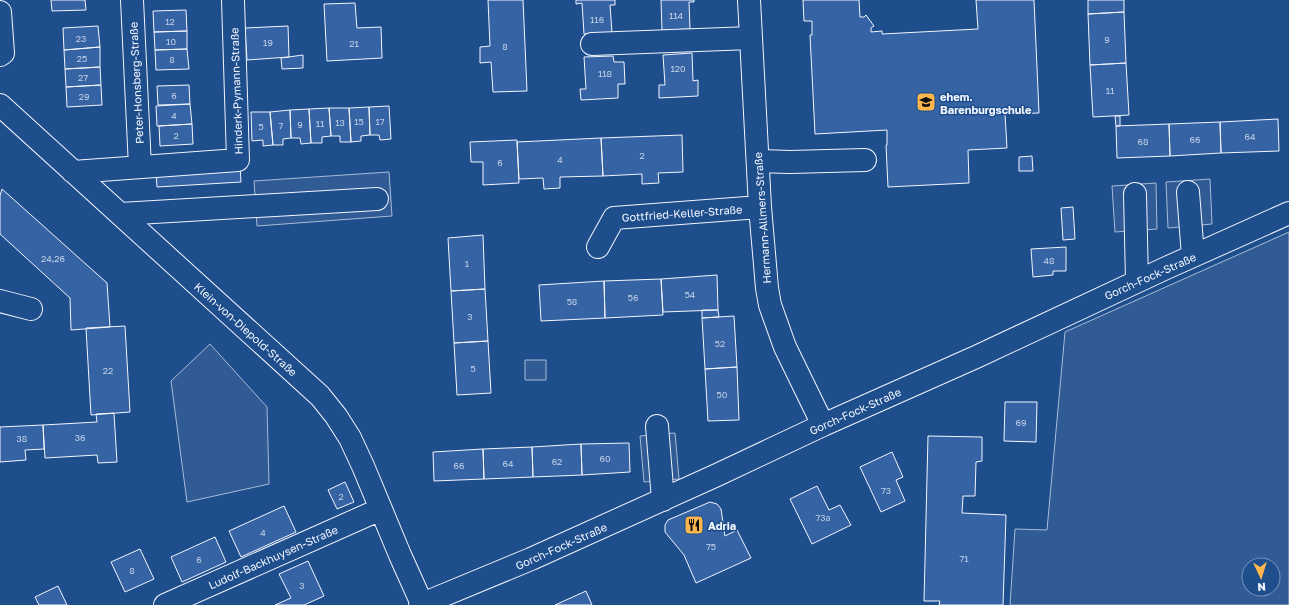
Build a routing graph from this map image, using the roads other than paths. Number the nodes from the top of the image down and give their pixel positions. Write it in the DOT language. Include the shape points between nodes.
graph roads {
  1 [pos="132,0"];
  2 [pos="232,0"];
  3 [pos="749,0"];
  4 [pos="0,12"];
  5 [pos="751,38"];
  6 [pos="592,44"];
  7 [pos="0,55"];
  8 [pos="0,105"];
  9 [pos="866,160"];
  10 [pos="758,161"];
  11 [pos="140,167"];
  12 [pos="73,172"];
  13 [pos="1188,192"];
  14 [pos="1135,194"];
  15 [pos="377,200"];
  16 [pos="760,207"];
  17 [pos="1289,213"];
  18 [pos="120,214"];
  19 [pos="598,247"];
  20 [pos="1193,256"];
  21 [pos="1137,281"];
  22 [pos="0,301"];
  23 [pos="31,309"];
  24 [pos="823,425"];
  25 [pos="657,426"];
  26 [pos="663,500"];
  27 [pos="381,509"];
  28 [pos="165,605"];
  29 [pos="421,605"];
  1 -- 11 [label="street, Peter-Honsberg-Straße"];
  2 -- 11 [label="street, Hinderk-Pymann-Straße" via="238,160"];
  3 -- 5 [label="street, Hermann-Allmers-Straße"];
  4 -- 7 [label="street" via="3,53"];
  5 -- 6 [label="street"];
  5 -- 10 [label="street, Hermann-Allmers-Straße"];
  8 -- 12 [label="street, Klein-von-Diepold-Straße"];
  9 -- 10 [label="street"];
  10 -- 16 [label="street, Hermann-Allmers-Straße"];
  11 -- 12 [label="street, Hinderk-Pymann-Straße"];
  12 -- 18 [label="street, Klein-von-Diepold-Straße"];
  13 -- 20 [label="street"];
  14 -- 21 [label="street"];
  15 -- 18 [label="street"];
  16 -- 19 [label="street, Gottfried-Keller-Straße" via="614,218"];
  16 -- 24 [label="street, Hermann-Allmers-Straße" via="770,305 785,347"];
  17 -- 20 [label="street, Gorch-Fock-Straße"];
  18 -- 27 [label="street, Klein-von-Diepold-Straße" via="320,396 350,438"];
  20 -- 21 [label="street, Gorch-Fock-Straße"];
  21 -- 24 [label="street, Gorch-Fock-Straße"];
  22 -- 23 [label="street"];
  24 -- 26 [label="street, Gorch-Fock-Straße"];
  25 -- 26 [label="street"];
  26 -- 29 [label="street, Gorch-Fock-Straße"];
  27 -- 28 [label="street, Ludolf-Backhuysen-Straße"];
  27 -- 29 [label="street, Klein-von-Diepold-Straße"];
}
